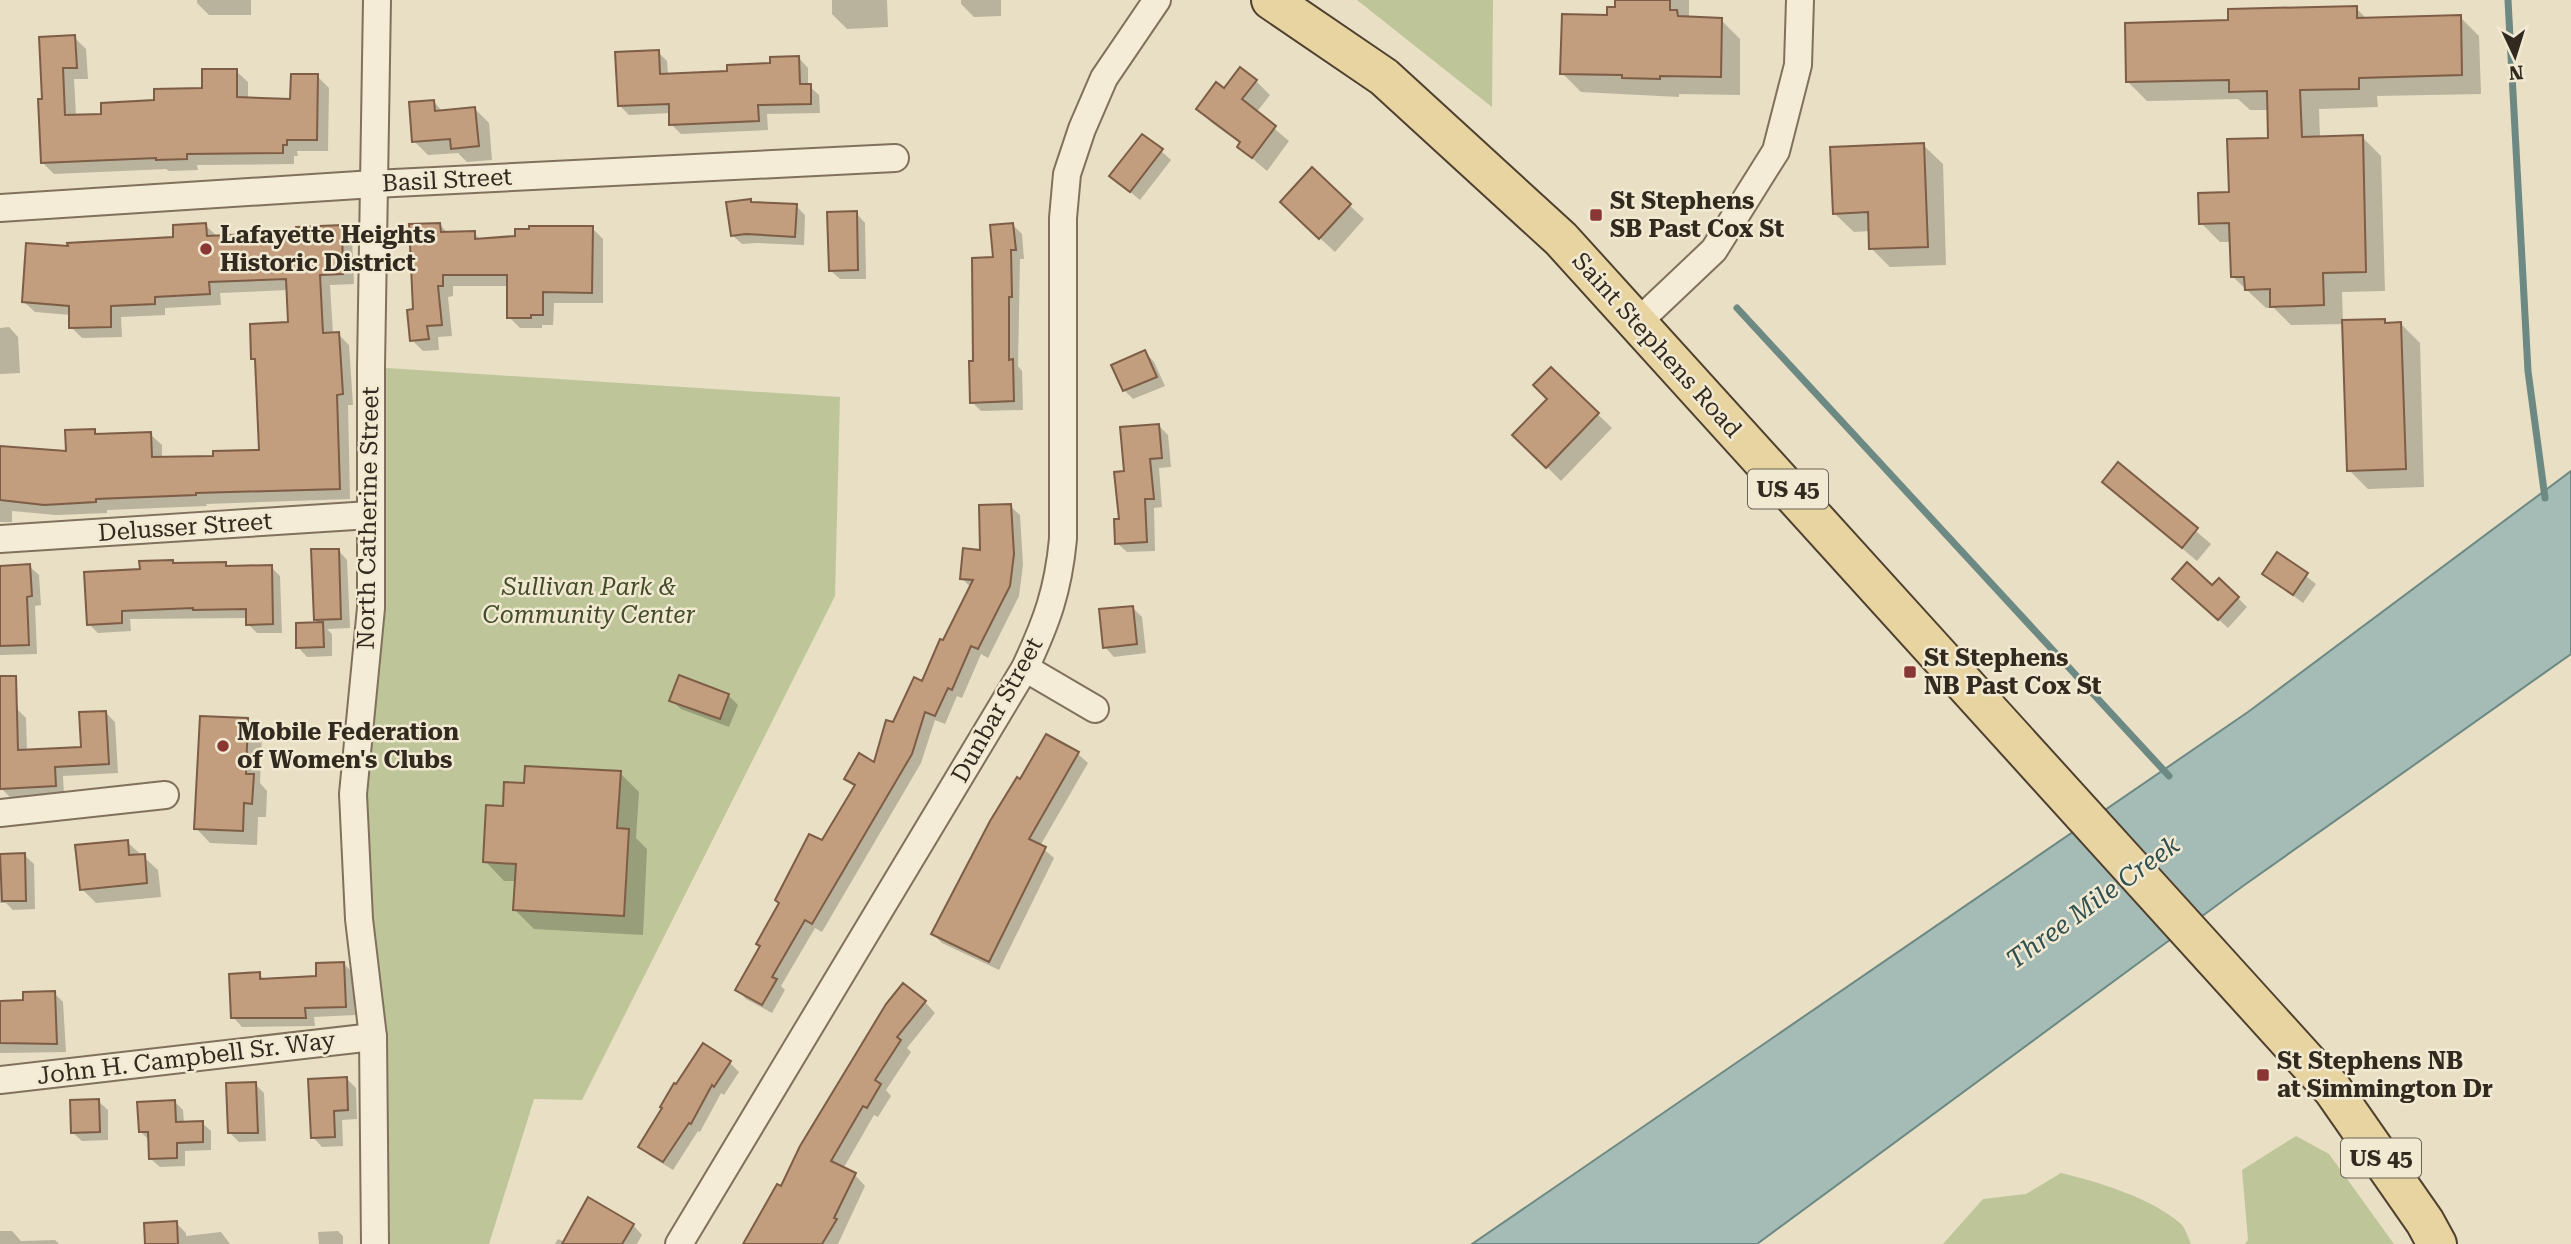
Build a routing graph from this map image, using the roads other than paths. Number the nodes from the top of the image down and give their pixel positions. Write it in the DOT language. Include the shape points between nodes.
graph roads {
  1 [pos="377,0"];
  2 [pos="1157,0"];
  3 [pos="1271,0"];
  4 [pos="1800,0"];
  5 [pos="895,158"];
  6 [pos="374,184"];
  7 [pos="0,208"];
  8 [pos="1637,323"];
  9 [pos="370,515"];
  10 [pos="0,539"];
  11 [pos="1026,668"];
  12 [pos="1095,709"];
  13 [pos="165,795"];
  14 [pos="0,813"];
  15 [pos="373,1037"];
  16 [pos="0,1080"];
  17 [pos="375,1244"];
  18 [pos="679,1244"];
  19 [pos="2437,1244"];
  1 -- 6 [label="street, North Catherine Street"];
  2 -- 11 [label="street, Dunbar Street" via="1104,78 1067,174 1063,218 1063,539 1054,600"];
  3 -- 8 [label="main road, Saint Stephens Road / US 45" via="1384,77 1561,239"];
  4 -- 8 [label="street" via="1798,65 1776,151 1714,250"];
  5 -- 6 [label="street, Basil Street"];
  6 -- 7 [label="street, Basil Street"];
  6 -- 9 [label="street, North Catherine Street"];
  8 -- 19 [label="main road, Saint Stephens Road / US 45" via="2333,1090"];
  9 -- 10 [label="street, Delusser Street"];
  9 -- 15 [label="street, North Catherine Street" via="371,608 352,793 359,919"];
  11 -- 12 [label="street"];
  11 -- 18 [label="street, Dunbar Street"];
  13 -- 14 [label="street"];
  15 -- 16 [label="street, John H. Campbell Sr. Way"];
  15 -- 17 [label="street, North Catherine Street"];
}
